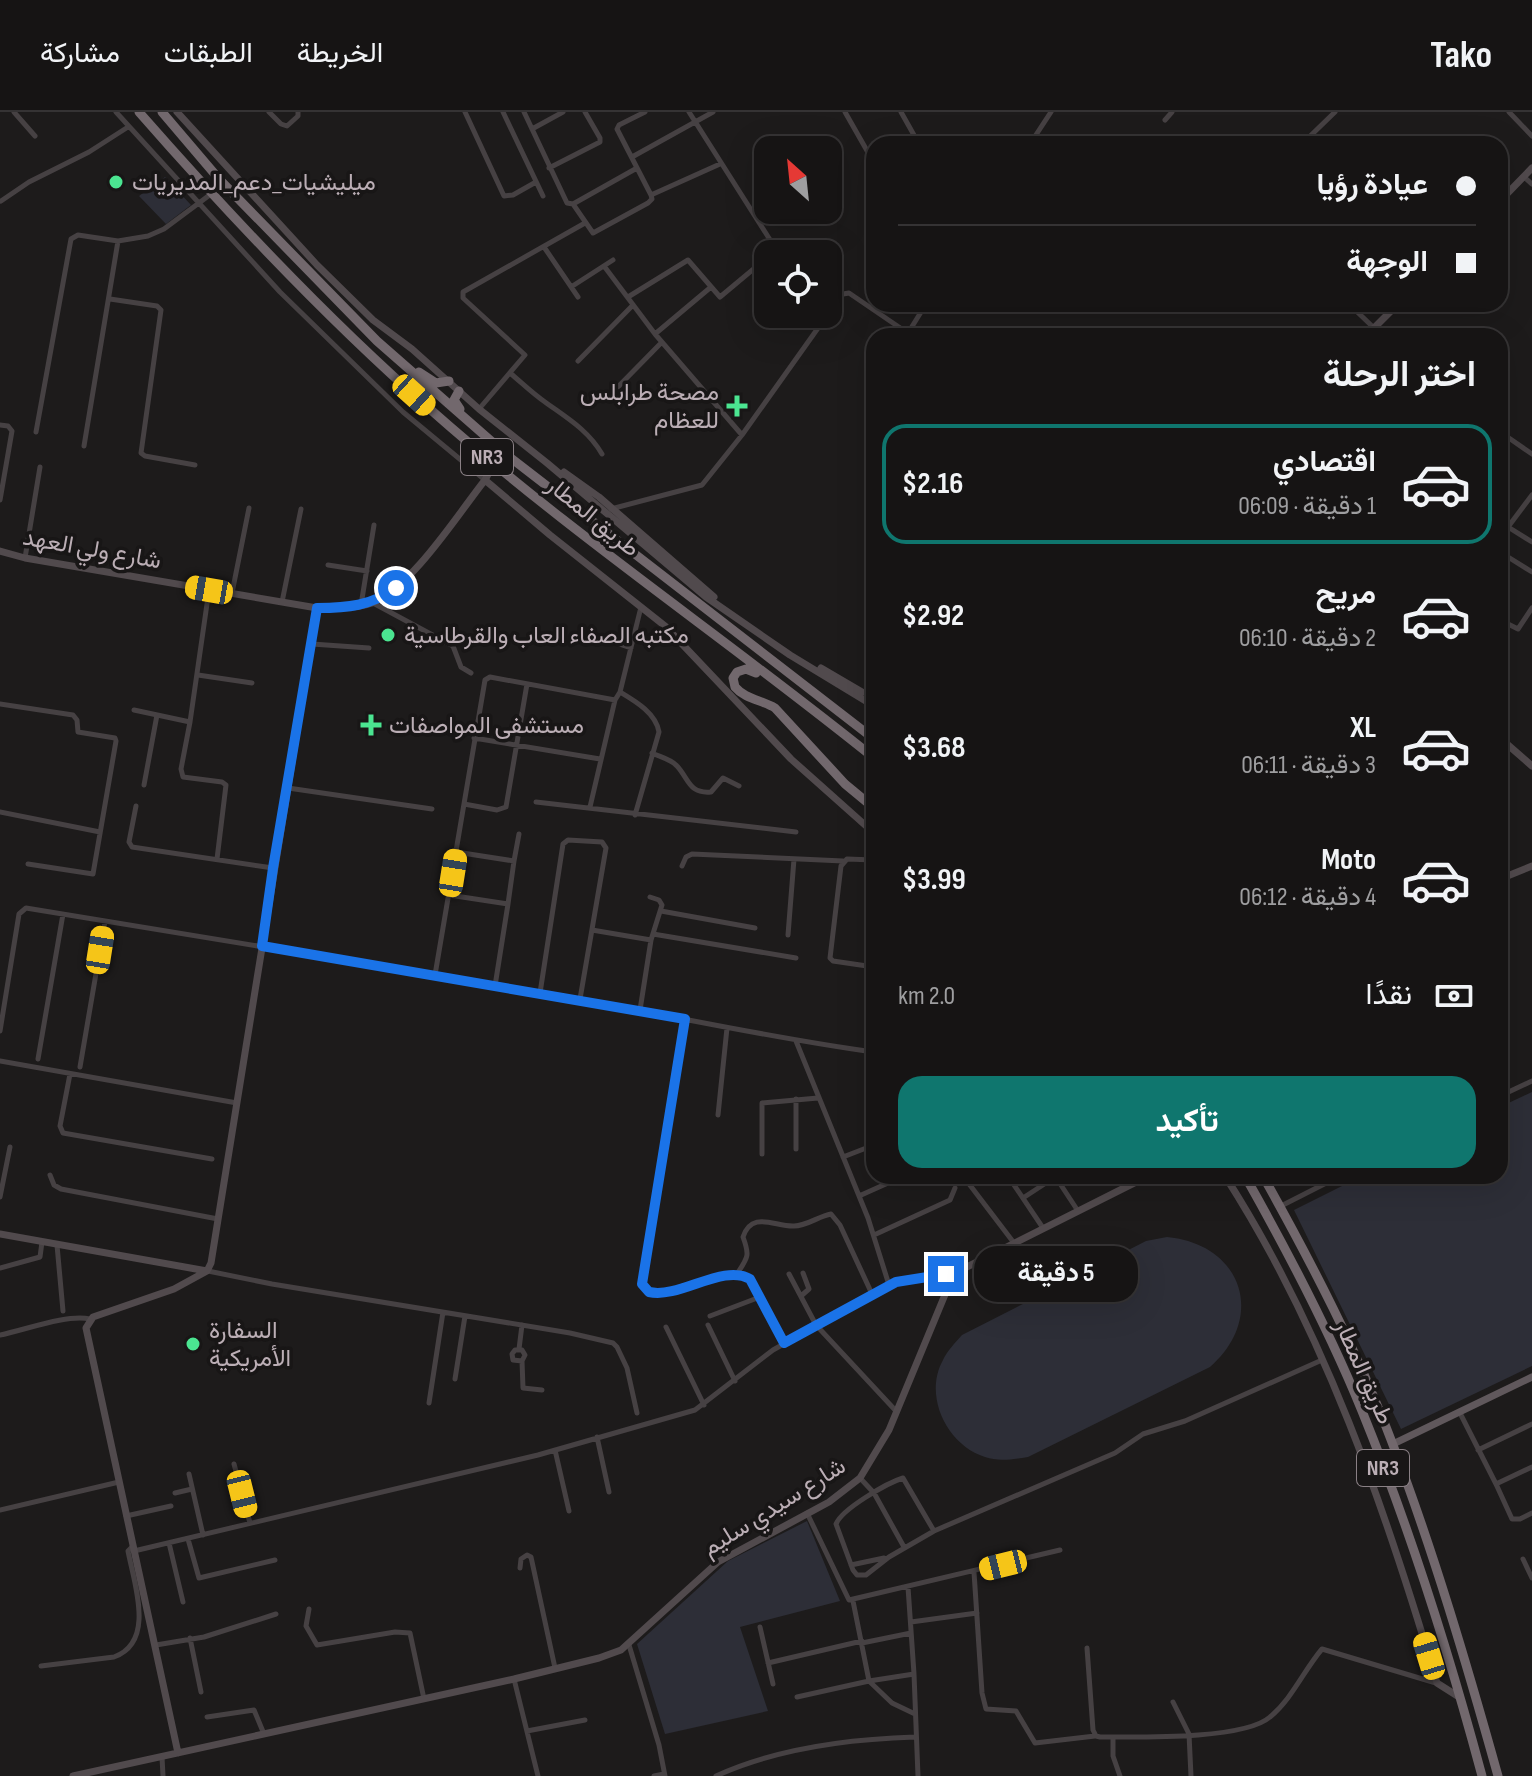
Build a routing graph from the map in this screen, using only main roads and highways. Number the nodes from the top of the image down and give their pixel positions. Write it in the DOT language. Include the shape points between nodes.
graph roads {
  1 [pos="139,112"];
  2 [pos="162,112"];
  3 [pos="390,353"];
  4 [pos="449,381"];
  5 [pos="459,391"];
  6 [pos="472,424"];
  7 [pos="769,678"];
  8 [pos="866,733"];
  9 [pos="866,752"];
  10 [pos="866,801"];
  11 [pos="1249,1184"];
  12 [pos="1268,1184"];
  13 [pos="1532,1377"];
  14 [pos="1393,1444"];
  15 [pos="1482,1776"];
  16 [pos="1498,1776"];
  1 -- 7 [label="highway, طريق المطار / NR3" via="211,194 376,360 494,463"];
  2 -- 3 [label="highway, طريق المطار / NR3" via="240,201"];
  3 -- 4 [label="highway" via="433,381"];
  3 -- 6 [label="highway, طريق المطار / NR3"];
  5 -- 6 [label="highway" via="455,402"];
  6 -- 8 [label="highway, طريق المطار / NR3"];
  7 -- 9 [label="highway, طريق المطار / NR3"];
  7 -- 10 [label="highway" via="746,669 737,672 733,683 741,698 775,708"];
  11 -- 15 [label="highway, طريق المطار / NR3" via="1304,1284 1362,1411 1419,1565"];
  12 -- 14 [label="highway, طريق المطار / NR3" via="1321,1283"];
  13 -- 14 [label="main road"];
  14 -- 16 [label="highway, طريق المطار / NR3"];
}
